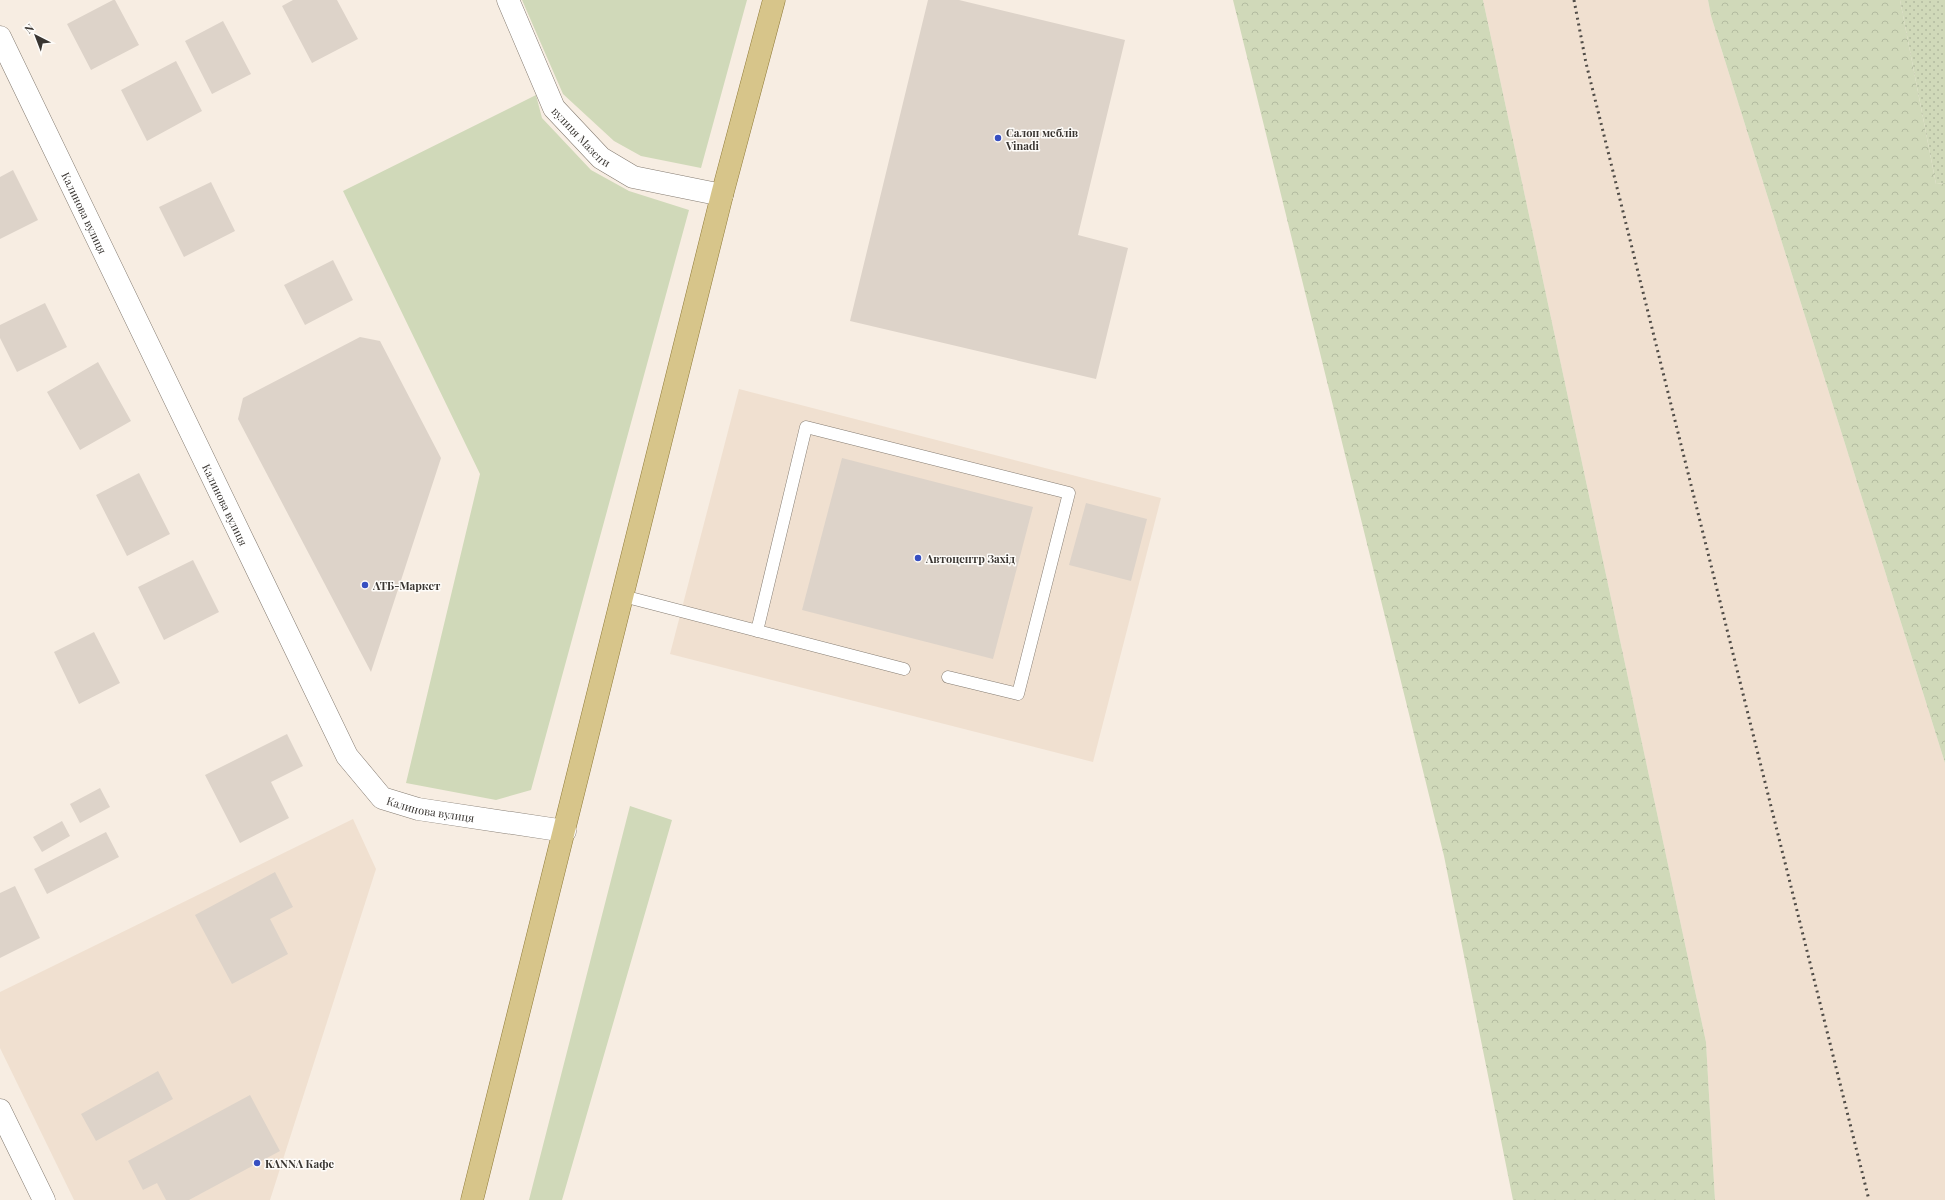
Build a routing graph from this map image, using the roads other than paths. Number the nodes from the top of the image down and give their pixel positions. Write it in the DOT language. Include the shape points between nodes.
graph roads {
  1 [pos="508,0"];
  2 [pos="774,0"];
  3 [pos="0,37"];
  4 [pos="722,195"];
  5 [pos="623,596"];
  6 [pos="757,631"];
  7 [pos="904,669"];
  8 [pos="948,677"];
  9 [pos="565,831"];
  10 [pos="0,1110"];
  11 [pos="44,1200"];
  12 [pos="472,1200"];
  1 -- 4 [label="street, вулиця Мазепи" via="554,108 601,158 632,177"];
  2 -- 4 [label="main road"];
  3 -- 9 [label="street, Калинова вулиця" via="347,756 382,798 418,809"];
  4 -- 5 [label="main road"];
  5 -- 6 [label="lane"];
  5 -- 9 [label="main road"];
  6 -- 7 [label="lane"];
  6 -- 8 [label="lane" via="806,427 1069,493 1018,694"];
  9 -- 12 [label="main road"];
  10 -- 11 [label="street"];
}
